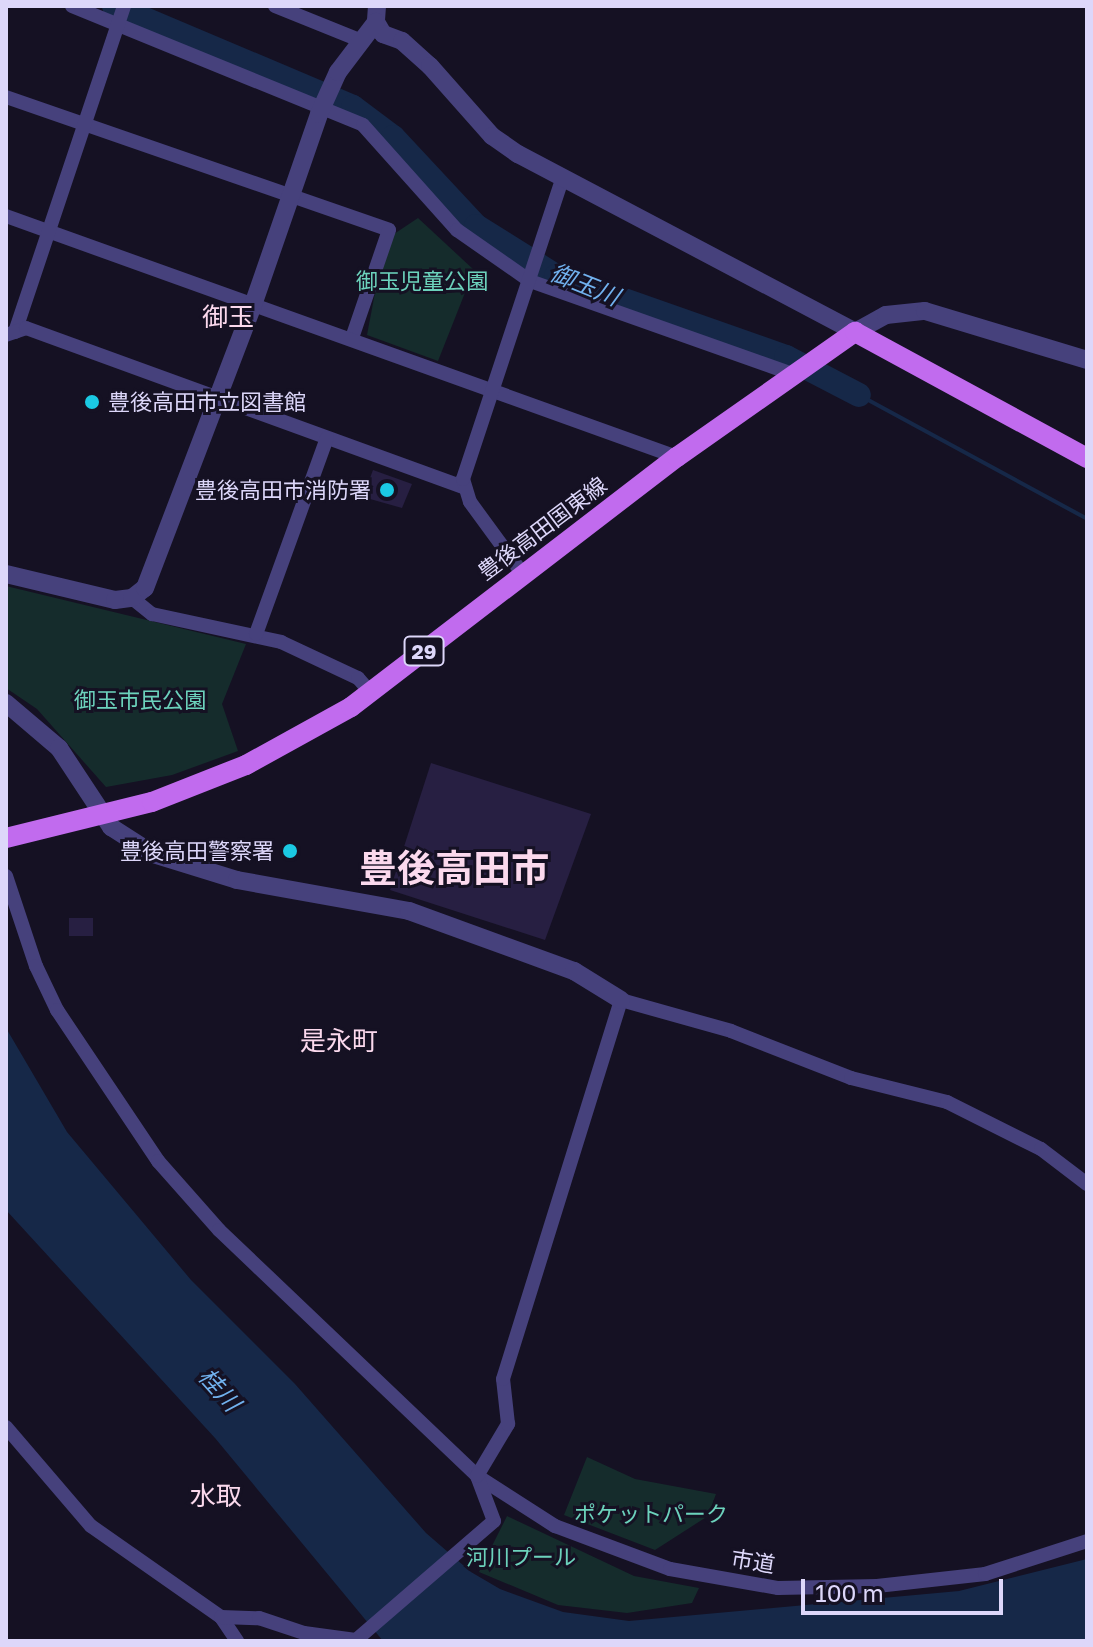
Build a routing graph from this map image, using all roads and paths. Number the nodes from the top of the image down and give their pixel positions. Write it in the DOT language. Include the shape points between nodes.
graph roads {
  1 [pos="72,6"];
  2 [pos="124,6"];
  3 [pos="275,6"];
  4 [pos="377,14"];
  5 [pos="118,24"];
  6 [pos="359,40"];
  7 [pos="6,97"];
  8 [pos="323,104"];
  9 [pos="82,122"];
  10 [pos="563,177"];
  11 [pos="291,195"];
  12 [pos="6,216"];
  13 [pos="47,231"];
  14 [pos="530,281"];
  15 [pos="254,302"];
  16 [pos="855,332"];
  17 [pos="10,333"];
  18 [pos="352,338"];
  19 [pos="1087,360"];
  20 [pos="799,369"];
  21 [pos="494,392"];
  22 [pos="214,398"];
  23 [pos="327,438"];
  24 [pos="677,457"];
  25 [pos="1087,458"];
  26 [pos="462,487"];
  27 [pos="522,573"];
  28 [pos="6,574"];
  29 [pos="132,598"];
  30 [pos="256,634"];
  31 [pos="371,693"];
  32 [pos="6,703"];
  33 [pos="101,815"];
  34 [pos="6,838"];
  35 [pos="6,876"];
  36 [pos="621,1000"];
  37 [pos="1087,1184"];
  38 [pos="6,1427"];
  39 [pos="477,1476"];
  40 [pos="1087,1541"];
  41 [pos="221,1617"];
  42 [pos="356,1640"];
  43 [pos="237,1641"];
  1 -- 5 [label="street"];
  2 -- 5 [label="street"];
  3 -- 6 [label="street"];
  4 -- 6 [label="street"];
  4 -- 10 [label="street" via="383,34 402,41 447,82 492,136"];
  5 -- 8 [label="street"];
  5 -- 9 [label="street"];
  6 -- 8 [label="street"];
  7 -- 9 [label="street"];
  8 -- 11 [label="street"];
  8 -- 14 [label="street" via="363,125 457,230 492,260"];
  9 -- 11 [label="street"];
  9 -- 13 [label="street"];
  10 -- 14 [label="street"];
  10 -- 16 [label="street"];
  11 -- 15 [label="street"];
  11 -- 18 [label="street" via="389,230"];
  12 -- 13 [label="street"];
  13 -- 15 [label="street"];
  13 -- 17 [label="street"];
  14 -- 20 [label="street"];
  14 -- 21 [label="street"];
  15 -- 18 [label="street"];
  15 -- 22 [label="street"];
  16 -- 19 [label="street" via="886,315 925,311"];
  16 -- 20 [label="main road, 豊後高田国東線 / 29"];
  16 -- 25 [label="main road"];
  17 -- 22 [label="street" via="26,328"];
  18 -- 21 [label="street"];
  20 -- 24 [label="main road, 豊後高田国東線 / 29"];
  21 -- 24 [label="street"];
  21 -- 26 [label="street"];
  22 -- 23 [label="street"];
  22 -- 29 [label="street" via="150,580"];
  23 -- 26 [label="street"];
  23 -- 30 [label="street"];
  24 -- 27 [label="main road, 豊後高田国東線 / 29"];
  26 -- 27 [label="street"];
  27 -- 31 [label="main road, 豊後高田国東線 / 29"];
  28 -- 29 [label="street" via="105,599"];
  29 -- 30 [label="street" via="152,614"];
  30 -- 31 [label="street" via="358,678"];
  31 -- 33 [label="main road, 豊後高田国東線 / 29" via="246,765 152,802"];
  32 -- 33 [label="street" via="59,748"];
  33 -- 34 [label="main road, 豊後高田国東線 / 29"];
  33 -- 36 [label="street" via="134,844 190,867 409,911 574,971"];
  35 -- 39 [label="street" via="57,1010 158,1161 219,1230"];
  36 -- 37 [label="street" via="731,1031 851,1078 947,1102 1022,1138"];
  36 -- 39 [label="street" via="503,1379 508,1424"];
  38 -- 41 [label="street" via="91,1526"];
  39 -- 40 [label="street, 市道" via="569,1532 670,1569 778,1588 877,1586 985,1574"];
  39 -- 42 [label="street" via="494,1521 482,1537"];
  41 -- 42 [label="street" via="259,1618 304,1633"];
  41 -- 43 [label="street"];
}
